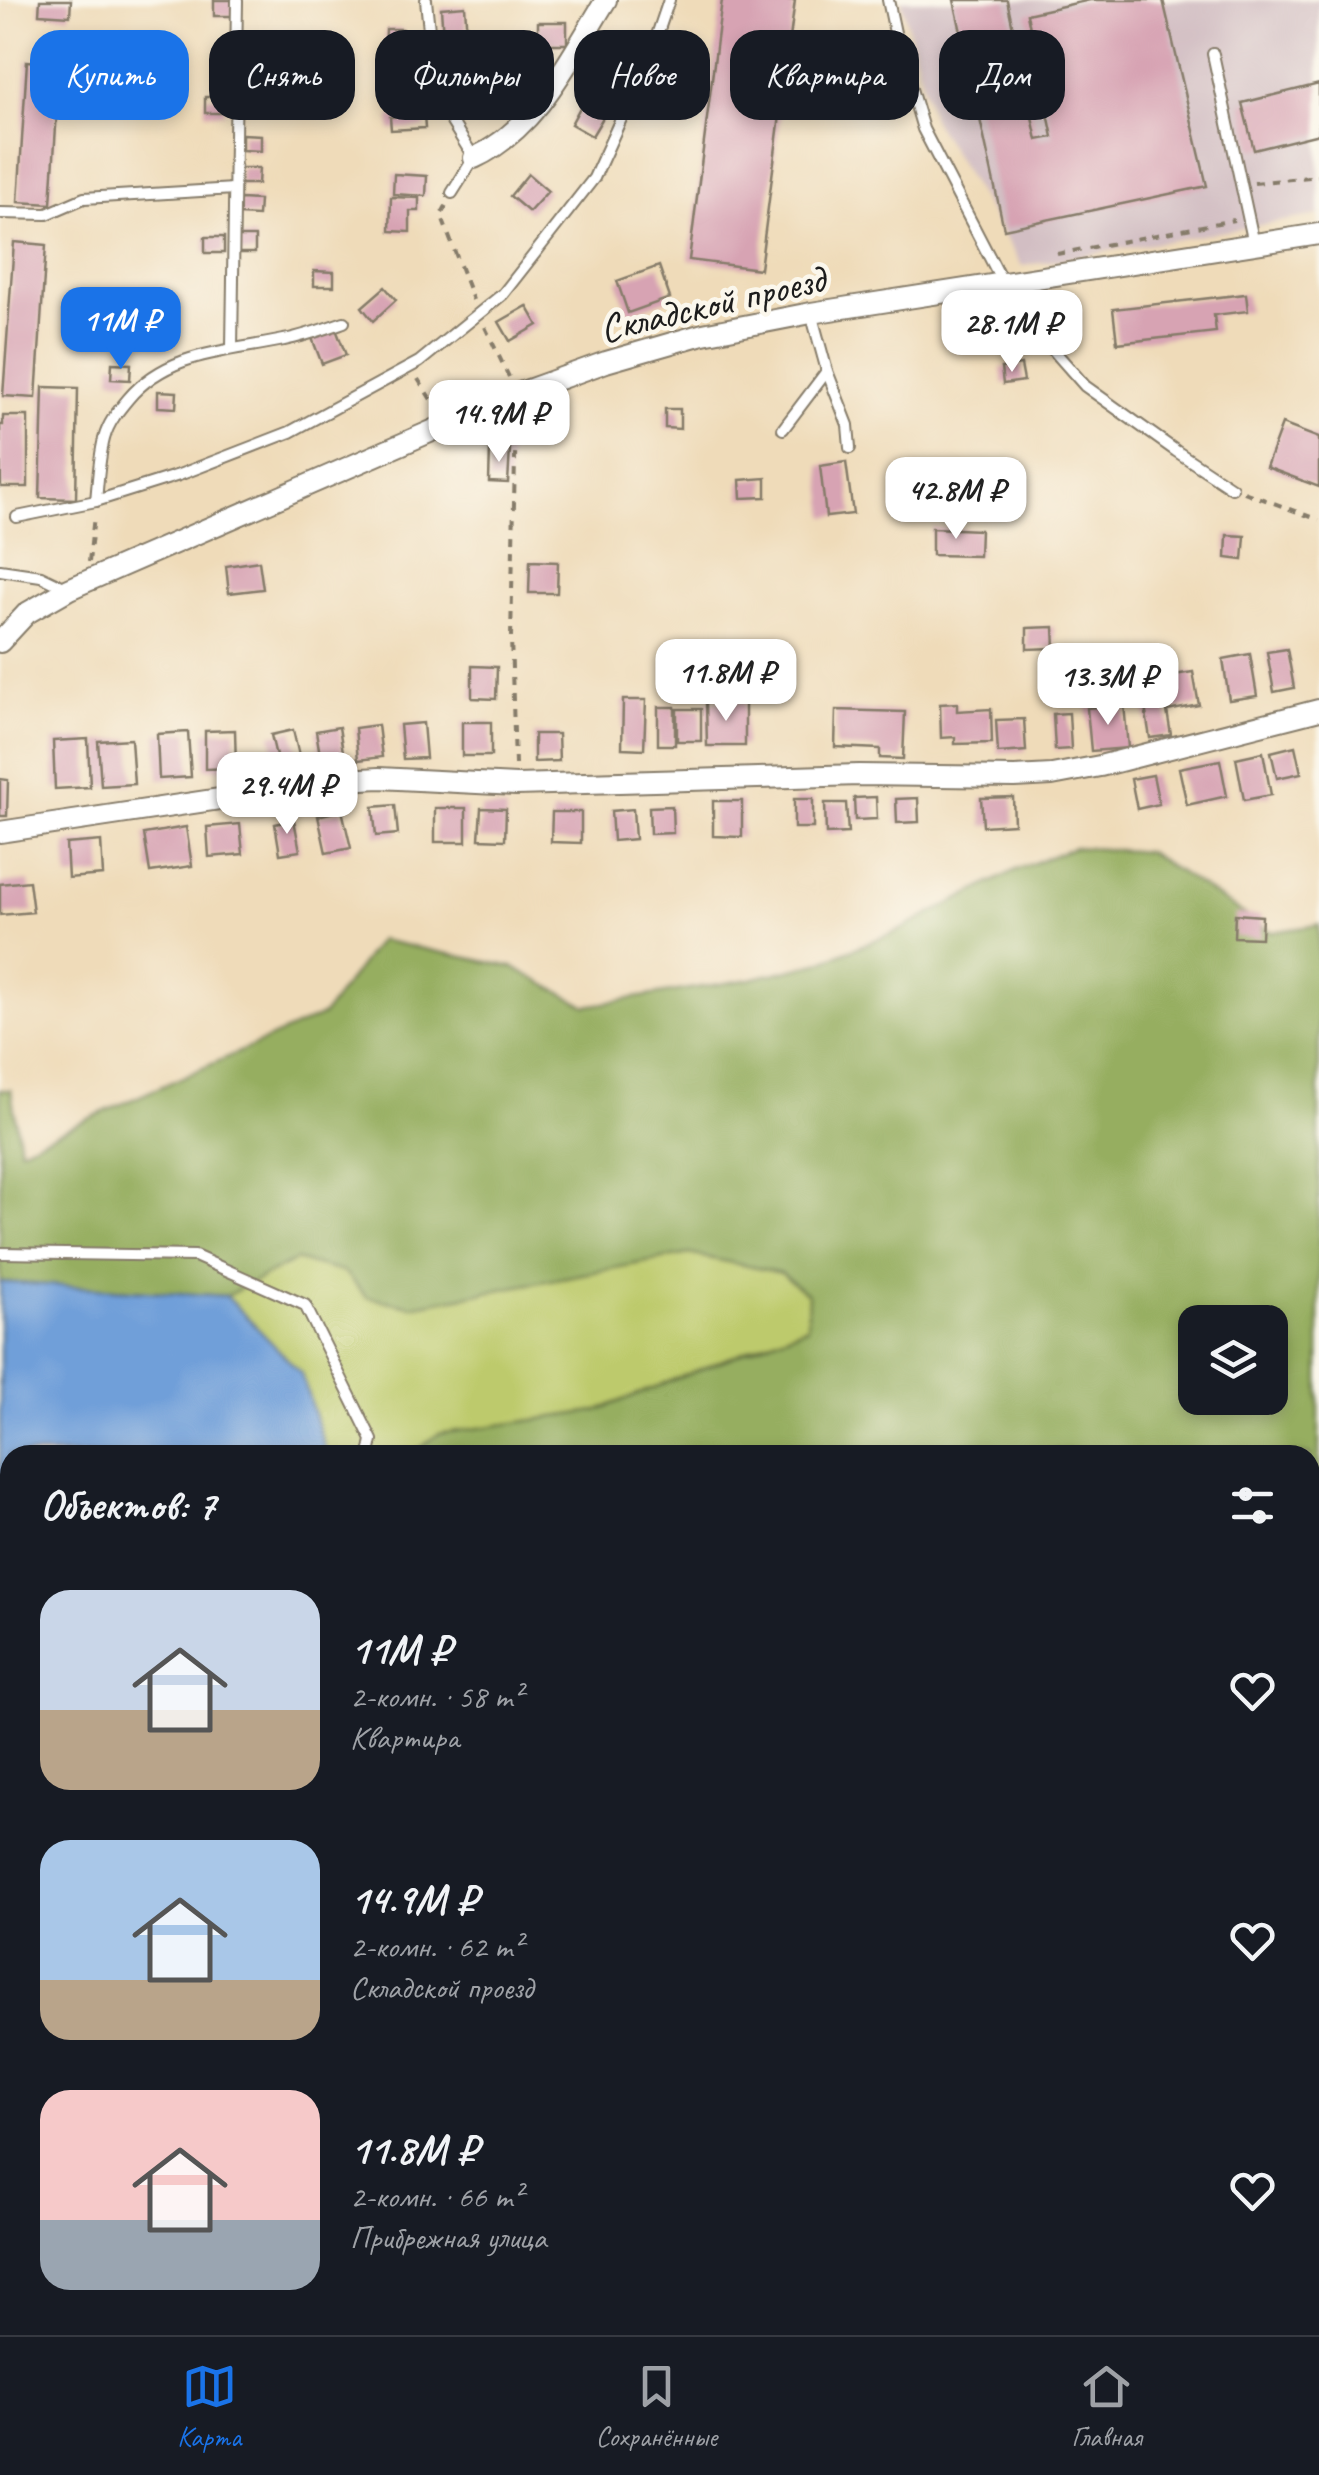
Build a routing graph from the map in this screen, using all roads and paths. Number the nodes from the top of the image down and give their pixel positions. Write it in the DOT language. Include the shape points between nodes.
graph roads {
  1 [pos="238,0"];
  2 [pos="426,0"];
  3 [pos="606,0"];
  4 [pos="668,0"];
  5 [pos="888,0"];
  6 [pos="1214,54"];
  7 [pos="474,158"];
  8 [pos="1319,176"];
  9 [pos="1242,184"];
  10 [pos="234,190"];
  11 [pos="452,194"];
  12 [pos="0,213"];
  13 [pos="1319,234"];
  14 [pos="1254,244"];
  15 [pos="1010,282"];
  16 [pos="811,313"];
  17 [pos="478,314"];
  18 [pos="344,322"];
  19 [pos="488,333"];
  20 [pos="232,348"];
  21 [pos="410,366"];
  22 [pos="827,371"];
  23 [pos="517,394"];
  24 [pos="438,410"];
  25 [pos="784,429"];
  26 [pos="850,448"];
  27 [pos="1232,488"];
  28 [pos="96,501"];
  29 [pos="17,517"];
  30 [pos="1319,520"];
  31 [pos="0,570"];
  32 [pos="78,585"];
  33 [pos="0,642"];
  34 [pos="1319,710"];
  35 [pos="516,784"];
  36 [pos="0,832"];
  37 [pos="0,1253"];
  38 [pos="371,1445"];
  1 -- 10 [label="lane"];
  2 -- 7 [label="lane" via="435,90"];
  3 -- 7 [label="street" via="519,128"];
  4 -- 17 [label="lane" via="594,178 503,294"];
  5 -- 15 [label="lane" via="923,129"];
  6 -- 9 [label="lane"];
  7 -- 11 [label="lane"];
  8 -- 9 [label="path"];
  9 -- 14 [label="lane"];
  10 -- 12 [label="lane" via="84,198 47,214"];
  10 -- 20 [label="lane"];
  11 -- 17 [label="path" via="441,215"];
  13 -- 14 [label="street, Складской проезд"];
  14 -- 15 [label="street, Складской проезд"];
  15 -- 16 [label="street, Складской проезд"];
  15 -- 27 [label="lane" via="1036,308 1033,327 1085,386"];
  16 -- 22 [label="lane"];
  16 -- 23 [label="street, Складской проезд" via="703,334"];
  17 -- 21 [label="lane"];
  18 -- 20 [label="lane"];
  19 -- 23 [label="path"];
  20 -- 28 [label="lane" via="173,364 133,393 104,438"];
  21 -- 24 [label="path"];
  21 -- 28 [label="lane" via="290,432"];
  22 -- 25 [label="lane"];
  22 -- 26 [label="lane"];
  23 -- 32 [label="street, Складской проезд"];
  23 -- 35 [label="path" via="511,637"];
  27 -- 30 [label="path"];
  28 -- 29 [label="lane"];
  28 -- 32 [label="path"];
  31 -- 32 [label="lane"];
  32 -- 33 [label="street, Складской проезд" via="26,614"];
  34 -- 35 [label="street" via="1052,774"];
  35 -- 36 [label="street" via="346,780"];
  37 -- 38 [label="lane" via="195,1256 304,1305"];
}
